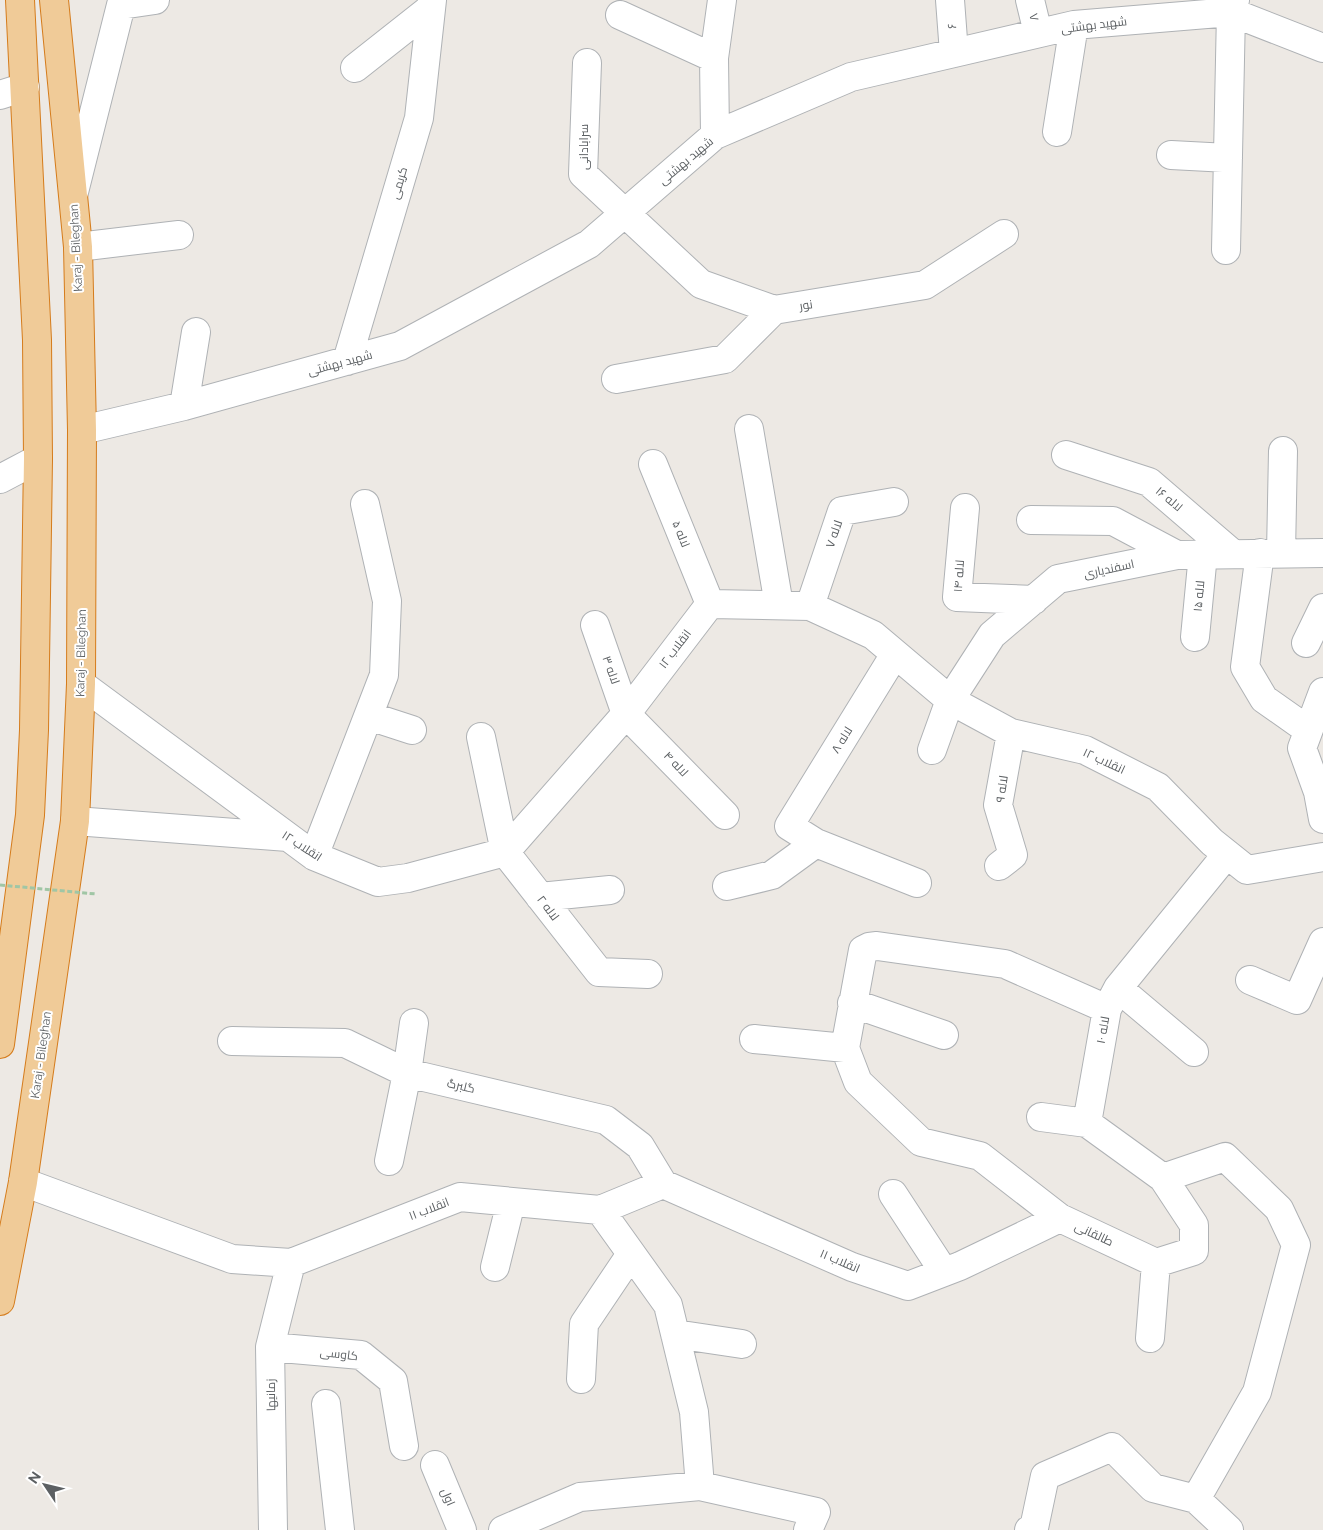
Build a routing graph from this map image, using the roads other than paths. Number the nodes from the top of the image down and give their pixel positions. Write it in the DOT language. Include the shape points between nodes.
graph roads {
  1 [pos="20,0"];
  2 [pos="54,0"];
  3 [pos="154,0"];
  4 [pos="722,0"];
  5 [pos="950,0"];
  6 [pos="1030,0"];
  7 [pos="432,4"];
  8 [pos="1233,6"];
  9 [pos="1138,10"];
  10 [pos="620,15"];
  11 [pos="1074,25"];
  12 [pos="1038,33"];
  13 [pos="1323,48"];
  14 [pos="954,53"];
  15 [pos="714,58"];
  16 [pos="587,63"];
  17 [pos="355,68"];
  18 [pos="12,91"];
  19 [pos="1057,132"];
  20 [pos="716,136"];
  21 [pos="1171,155"];
  22 [pos="1228,158"];
  23 [pos="73,195"];
  24 [pos="625,213"];
  25 [pos="1004,234"];
  26 [pos="179,235"];
  27 [pos="78,247"];
  28 [pos="1226,250"];
  29 [pos="774,310"];
  30 [pos="196,332"];
  31 [pos="347,361"];
  32 [pos="616,379"];
  33 [pos="184,406"];
  34 [pos="749,429"];
  35 [pos="82,430"];
  36 [pos="1283,451"];
  37 [pos="1066,454"];
  38 [pos="38,459"];
  39 [pos="653,464"];
  40 [pos="0,479"];
  41 [pos="894,502"];
  42 [pos="365,504"];
  43 [pos="965,508"];
  44 [pos="1031,520"];
  45 [pos="1258,553"];
  46 [pos="1323,553"];
  47 [pos="1190,554"];
  48 [pos="1034,600"];
  49 [pos="710,604"];
  50 [pos="779,605"];
  51 [pos="810,606"];
  52 [pos="1323,608"];
  53 [pos="595,626"];
  54 [pos="1195,637"];
  55 [pos="1306,643"];
  56 [pos="895,654"];
  57 [pos="81,684"];
  58 [pos="1322,692"];
  59 [pos="950,700"];
  60 [pos="626,714"];
  61 [pos="369,716"];
  62 [pos="412,730"];
  63 [pos="1308,730"];
  64 [pos="1011,733"];
  65 [pos="481,736"];
  66 [pos="932,750"];
  67 [pos="725,815"];
  68 [pos="1323,819"];
  69 [pos="75,821"];
  70 [pos="288,837"];
  71 [pos="816,843"];
  72 [pos="504,852"];
  73 [pos="1227,854"];
  74 [pos="314,856"];
  75 [pos="1323,857"];
  76 [pos="999,866"];
  77 [pos="917,883"];
  78 [pos="727,886"];
  79 [pos="610,890"];
  80 [pos="540,897"];
  81 [pos="1323,942"];
  82 [pos="7,949"];
  83 [pos="648,974"];
  84 [pos="1250,980"];
  85 [pos="1112,999"];
  86 [pos="852,1003"];
  87 [pos="414,1023"];
  88 [pos="944,1035"];
  89 [pos="754,1039"];
  90 [pos="232,1041"];
  91 [pos="0,1044"];
  92 [pos="845,1048"];
  93 [pos="1194,1052"];
  94 [pos="407,1073"];
  95 [pos="1041,1118"];
  96 [pos="1086,1123"];
  97 [pos="389,1161"];
  98 [pos="1163,1178"];
  99 [pos="23,1182"];
  100 [pos="663,1184"];
  101 [pos="893,1194"];
  102 [pos="511,1202"];
  103 [pos="600,1210"];
  104 [pos="1060,1218"];
  105 [pos="631,1254"];
  106 [pos="292,1263"];
  107 [pos="1156,1263"];
  108 [pos="496,1268"];
  109 [pos="944,1272"];
  110 [pos="891,1280"];
  111 [pos="0,1301"];
  112 [pos="675,1334"];
  113 [pos="1150,1338"];
  114 [pos="742,1344"];
  115 [pos="270,1346"];
  116 [pos="581,1379"];
  117 [pos="326,1404"];
  118 [pos="404,1446"];
  119 [pos="434,1465"];
  120 [pos="700,1486"];
  121 [pos="1196,1499"];
  122 [pos="812,1521"];
  123 [pos="272,1530"];
  124 [pos="340,1530"];
  125 [pos="462,1530"];
  126 [pos="504,1530"];
  127 [pos="1029,1530"];
  128 [pos="1229,1530"];
  1 -- 18 [label="highway"];
  2 -- 23 [label="highway, Karaj - Bileghan"];
  3 -- 23 [label="street" via="121,6"];
  4 -- 15 [label="street"];
  5 -- 14 [label="street, ۶"];
  6 -- 12 [label="street, ۷"];
  7 -- 17 [label="street"];
  7 -- 31 [label="street, کریمی" via="418,118"];
  8 -- 9 [label="street, شهید بهشتی"];
  8 -- 13 [label="street, شهید بهشتی"];
  8 -- 22 [label="street"];
  9 -- 11 [label="street, شهید بهشتی"];
  10 -- 15 [label="street"];
  11 -- 12 [label="street, شهید بهشتی"];
  11 -- 19 [label="street"];
  12 -- 14 [label="street, شهید بهشتی"];
  14 -- 20 [label="street, شهید بهشتی" via="851,77"];
  15 -- 20 [label="street"];
  16 -- 24 [label="street, سرابادانی" via="583,174"];
  18 -- 38 [label="highway" via="35,281"];
  20 -- 24 [label="street, شهید بهشتی"];
  21 -- 22 [label="street"];
  22 -- 28 [label="street"];
  23 -- 27 [label="highway, Karaj - Bileghan"];
  24 -- 29 [label="street, نور" via="702,284"];
  24 -- 31 [label="street, شهید بهشتی" via="589,244 400,346"];
  25 -- 29 [label="street, نور" via="925,285"];
  26 -- 27 [label="street"];
  27 -- 35 [label="highway, Karaj - Bileghan"];
  29 -- 32 [label="street" via="725,359"];
  30 -- 33 [label="street"];
  31 -- 33 [label="street, شهید بهشتی"];
  33 -- 35 [label="street, شهید بهشتی"];
  34 -- 50 [label="street"];
  35 -- 57 [label="highway, Karaj - Bileghan"];
  36 -- 45 [label="street"];
  37 -- 45 [label="street, لاله ۱۶" via="1149,482"];
  38 -- 40 [label="street"];
  38 -- 82 [label="highway" via="30,815"];
  39 -- 49 [label="street, لاله ۵"];
  41 -- 51 [label="street, لاله ۷" via="842,511"];
  42 -- 61 [label="street" via="387,601 384,675"];
  43 -- 48 [label="street, لاله ۱۴" via="957,597"];
  44 -- 47 [label="street" via="1112,521"];
  45 -- 46 [label="street, اسفندیاری"];
  45 -- 47 [label="street, اسفندیاری"];
  45 -- 63 [label="street" via="1245,667 1264,699"];
  47 -- 48 [label="street, اسفندیاری" via="1058,579"];
  47 -- 54 [label="street, لاله ۱۵"];
  48 -- 59 [label="street, اسفندیاری" via="992,635"];
  49 -- 50 [label="street, انقلاب ۱۲"];
  49 -- 60 [label="street, انقلاب ۱۲"];
  50 -- 51 [label="street, انقلاب ۱۲"];
  51 -- 56 [label="street, انقلاب ۱۲" via="873,635"];
  52 -- 55 [label="street"];
  53 -- 60 [label="street, لاله ۳"];
  56 -- 59 [label="street, انقلاب ۱۲"];
  56 -- 71 [label="street, لاله ۸" via="789,826"];
  57 -- 69 [label="highway, Karaj - Bileghan"];
  57 -- 70 [label="street, انقلاب ۱۲"];
  58 -- 63 [label="street"];
  59 -- 64 [label="street, انقلاب ۱۲"];
  59 -- 66 [label="street, اسفندیاری"];
  60 -- 67 [label="street, لاله ۴"];
  60 -- 72 [label="street, انقلاب ۱۲"];
  61 -- 62 [label="street"];
  61 -- 74 [label="street"];
  63 -- 68 [label="street" via="1302,748 1318,792"];
  64 -- 73 [label="street, انقلاب ۱۲" via="1085,750 1158,787"];
  64 -- 76 [label="street, لاله ۹" via="998,805 1013,855"];
  65 -- 72 [label="street"];
  69 -- 70 [label="street"];
  69 -- 99 [label="highway, Karaj - Bileghan"];
  70 -- 74 [label="street, انقلاب ۱۲"];
  71 -- 77 [label="street"];
  71 -- 78 [label="street" via="772,875"];
  72 -- 74 [label="street, انقلاب ۱۲" via="408,878 378,882"];
  72 -- 80 [label="street, لاله ۲"];
  73 -- 75 [label="street, انقلاب ۱۲" via="1247,870"];
  73 -- 85 [label="street, لاله ۱۰"];
  79 -- 80 [label="street"];
  80 -- 83 [label="street, لاله ۲" via="599,972"];
  81 -- 84 [label="street" via="1297,1000"];
  82 -- 91 [label="highway"];
  85 -- 86 [label="street" via="1005,964 877,946 862,950"];
  85 -- 93 [label="street"];
  85 -- 96 [label="street, لاله ۱۰"];
  86 -- 88 [label="street"];
  86 -- 92 [label="street"];
  87 -- 94 [label="street"];
  89 -- 92 [label="street"];
  90 -- 94 [label="street, گلبرگ" via="345,1044"];
  92 -- 104 [label="street" via="858,1082 921,1142 980,1156"];
  94 -- 97 [label="street"];
  94 -- 100 [label="street, گلبرگ" via="606,1120 640,1146"];
  95 -- 96 [label="street"];
  96 -- 98 [label="street"];
  98 -- 107 [label="street" via="1194,1225 1194,1251"];
  98 -- 121 [label="street" via="1224,1157 1279,1208 1296,1245 1257,1392"];
  99 -- 106 [label="street, انقلاب ۱۱" via="232,1259"];
  99 -- 111 [label="highway, Karaj - Bileghan"];
  100 -- 103 [label="street, انقلاب ۱۱"];
  100 -- 110 [label="street, انقلاب ۱۱" via="852,1267"];
  101 -- 109 [label="street"];
  102 -- 103 [label="street, انقلاب ۱۱"];
  102 -- 106 [label="street, انقلاب ۱۱" via="460,1197"];
  102 -- 108 [label="street"];
  103 -- 105 [label="street"];
  104 -- 107 [label="street, طالقانی"];
  104 -- 109 [label="street, طالقانی"];
  105 -- 112 [label="street" via="668,1305"];
  105 -- 116 [label="street" via="584,1324"];
  106 -- 115 [label="street, زمانیها"];
  107 -- 113 [label="street"];
  109 -- 110 [label="street, طالقانی" via="908,1286"];
  112 -- 114 [label="street"];
  112 -- 120 [label="street" via="694,1412"];
  115 -- 118 [label="street, کاوسی" via="361,1355 393,1381"];
  115 -- 123 [label="street, زمانیها"];
  117 -- 124 [label="street"];
  119 -- 125 [label="street, اول"];
  120 -- 122 [label="street"];
  120 -- 126 [label="street" via="580,1497"];
  121 -- 127 [label="street" via="1153,1488 1112,1447 1045,1476 1034,1528"];
  121 -- 128 [label="street"];
}
